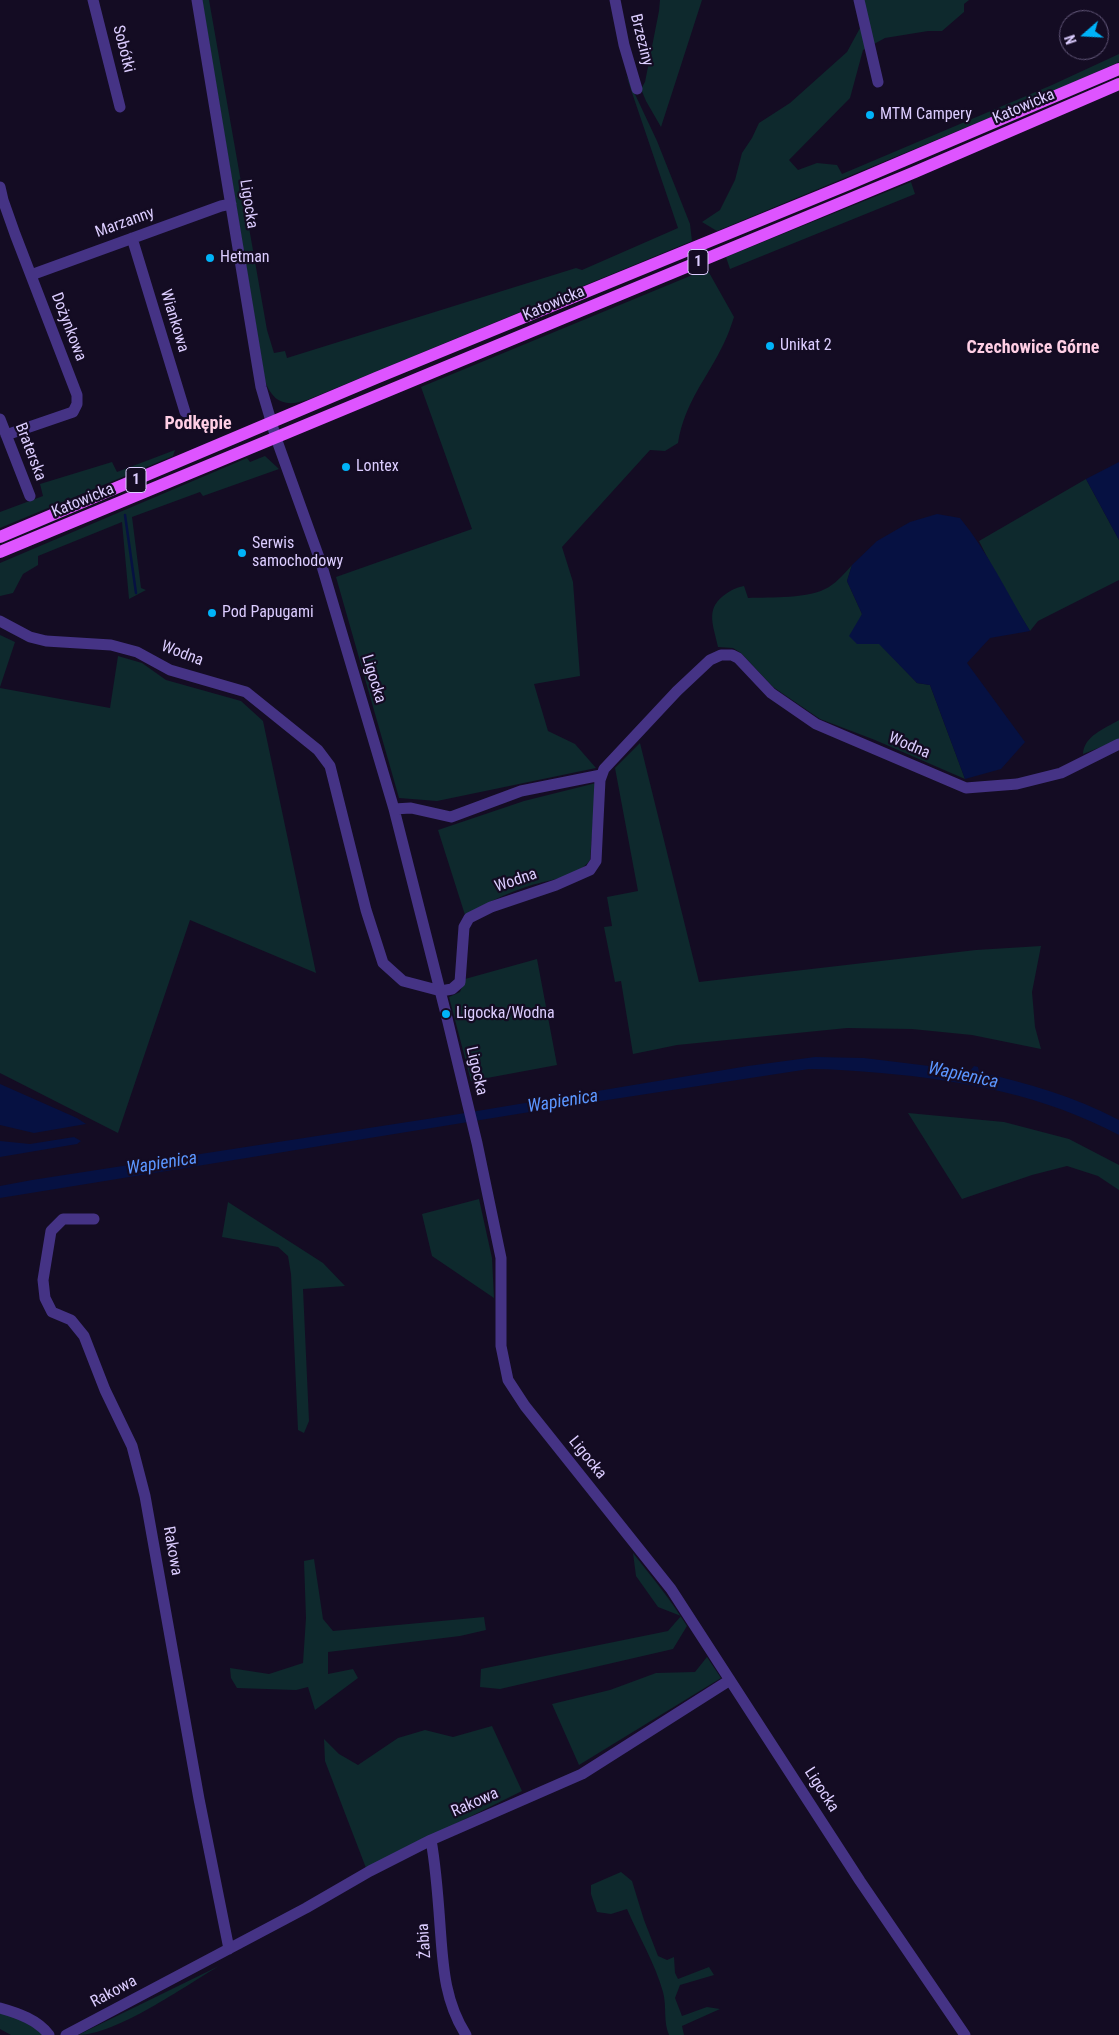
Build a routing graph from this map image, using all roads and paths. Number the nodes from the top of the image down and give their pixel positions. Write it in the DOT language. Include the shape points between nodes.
graph roads {
  1 [pos="93,0"];
  2 [pos="197,0"];
  3 [pos="615,0"];
  4 [pos="860,0"];
  5 [pos="1119,69"];
  6 [pos="878,82"];
  7 [pos="1119,84"];
  8 [pos="637,89"];
  9 [pos="120,107"];
  10 [pos="0,187"];
  11 [pos="231,204"];
  12 [pos="132,238"];
  13 [pos="31,275"];
  14 [pos="185,412"];
  15 [pos="0,419"];
  16 [pos="272,423"];
  17 [pos="6,435"];
  18 [pos="276,438"];
  19 [pos="30,496"];
  20 [pos="0,536"];
  21 [pos="0,552"];
  22 [pos="0,621"];
  23 [pos="1119,744"];
  24 [pos="601,775"];
  25 [pos="394,809"];
  26 [pos="441,991"];
  27 [pos="94,1220"];
  28 [pos="730,1680"];
  29 [pos="431,1840"];
  30 [pos="229,1949"];
  31 [pos="0,2008"];
  32 [pos="50,2035"];
  33 [pos="66,2035"];
  34 [pos="466,2035"];
  35 [pos="965,2035"];
  1 -- 9 [label="street, Sobótki"];
  2 -- 11 [label="street, Ligocka"];
  3 -- 8 [label="street, Brzeziny"];
  4 -- 6 [label="street"];
  5 -- 16 [label="main road, Katowicka / 1"];
  7 -- 18 [label="main road, Katowicka / 1"];
  10 -- 13 [label="street, Dożynkowa"];
  11 -- 12 [label="street, Marzanny"];
  11 -- 16 [label="street, Ligocka" via="259,376"];
  12 -- 13 [label="street, Marzanny"];
  12 -- 14 [label="street, Wiankowa"];
  13 -- 17 [label="street, Dożynkowa" via="77,395 77,404 73,412"];
  15 -- 17 [label="street, Braterska"];
  16 -- 18 [label="street, Ligocka"];
  16 -- 20 [label="main road, Katowicka / 1"];
  17 -- 19 [label="street, Braterska"];
  18 -- 21 [label="main road, Katowicka / 1"];
  18 -- 25 [label="street, Ligocka" via="321,563"];
  22 -- 26 [label="street, Wodna" via="30,637 46,641 111,645 137,652 170,670 246,692 318,750 330,766 366,910 383,963 403,981"];
  23 -- 24 [label="street, Wodna" via="1061,773 1017,784 966,788 816,724 771,693 738,658 727,655 710,660 690,679"];
  24 -- 25 [label="street" via="521,792 450,817 410,808"];
  24 -- 26 [label="street, Wodna" via="596,861 590,870 469,918 464,927 460,982 452,989"];
  25 -- 26 [label="street, Ligocka"];
  26 -- 28 [label="street, Ligocka" via="501,1258 501,1346 508,1380 525,1406 671,1590"];
  27 -- 30 [label="street, Rakowa" via="63,1219 51,1231 43,1280 45,1298 52,1312 71,1320 84,1336 132,1446 145,1496"];
  28 -- 29 [label="street, Rakowa" via="582,1774"];
  28 -- 35 [label="street, Ligocka" via="860,1881"];
  29 -- 30 [label="street, Rakowa" via="370,1870"];
  29 -- 34 [label="street, Żabia" via="444,1974 452,2008"];
  30 -- 33 [label="street, Rakowa"];
  31 -- 32 [label="street" via="29,2018"];
}
